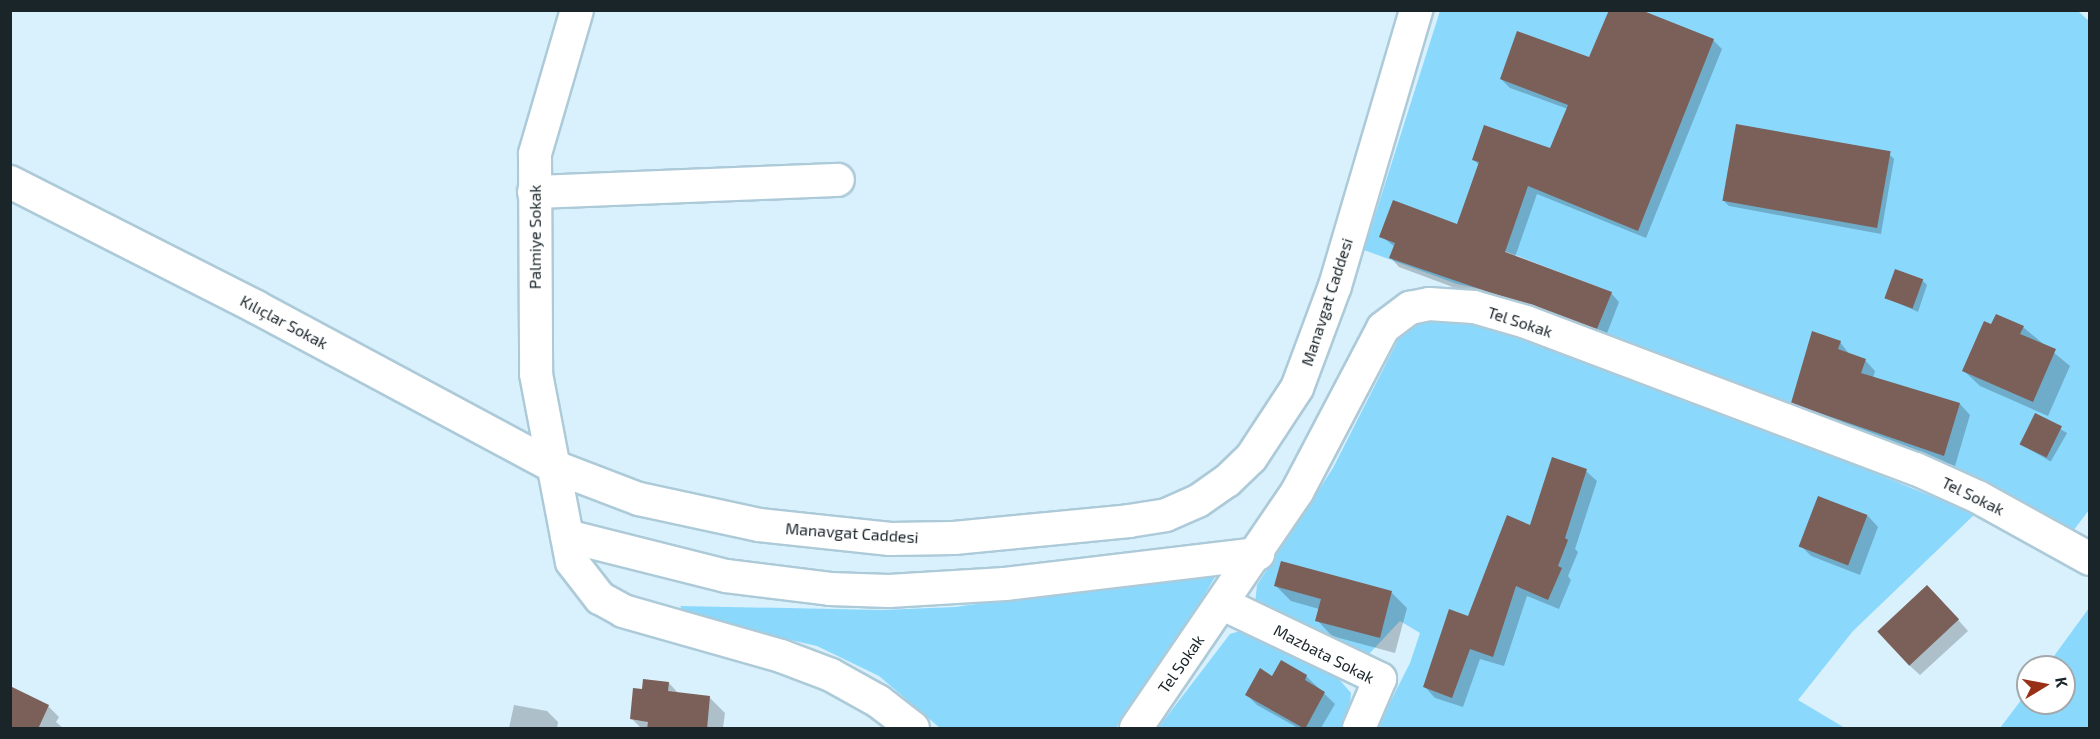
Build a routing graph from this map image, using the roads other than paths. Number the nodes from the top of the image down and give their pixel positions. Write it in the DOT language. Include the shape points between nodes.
graph roads {
  1 [pos="577,10"];
  2 [pos="1416,10"];
  3 [pos="838,180"];
  4 [pos="10,182"];
  5 [pos="534,192"];
  6 [pos="555,467"];
  7 [pos="567,536"];
  8 [pos="1258,554"];
  9 [pos="2090,559"];
  10 [pos="1223,604"];
  11 [pos="913,729"];
  12 [pos="1136,729"];
  13 [pos="1359,729"];
  1 -- 5 [label="street, Palmiye Sokak" via="534,154"];
  2 -- 6 [label="street, Manavgat Caddesi" via="1335,286 1297,388 1251,458 1198,501 1166,515 1107,524 954,538 890,539 702,515 639,498"];
  3 -- 5 [label="street"];
  4 -- 6 [label="street, Kılıçlar Sokak" via="256,307"];
  5 -- 6 [label="street, Palmiye Sokak" via="536,374"];
  6 -- 7 [label="street"];
  7 -- 8 [label="street" via="726,576 877,591 985,586"];
  7 -- 11 [label="street" via="572,562 583,581 600,598 622,611 781,656 831,675 878,701"];
  8 -- 9 [label="street, Tel Sokak" via="1330,433 1383,328 1410,308 1450,304 1526,322 1916,469 1978,497"];
  8 -- 10 [label="street, Tel Sokak"];
  10 -- 12 [label="street, Tel Sokak"];
  10 -- 13 [label="street, Mazbata Sokak" via="1380,679"];
}
